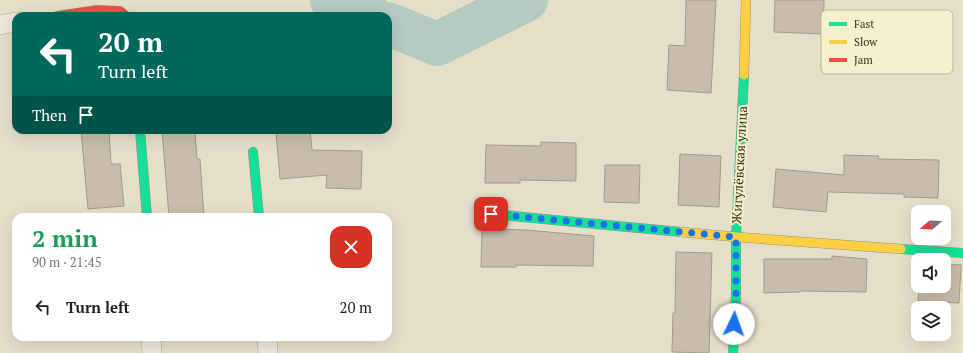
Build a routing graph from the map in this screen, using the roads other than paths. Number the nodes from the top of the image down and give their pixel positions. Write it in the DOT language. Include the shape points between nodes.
graph roads {
  1 [pos="746,0"];
  2 [pos="84,12"];
  3 [pos="121,12"];
  4 [pos="12,23"];
  5 [pos="0,25"];
  6 [pos="140,134"];
  7 [pos="253,152"];
  8 [pos="147,213"];
  9 [pos="259,213"];
  10 [pos="491,214"];
  11 [pos="736,237"];
  12 [pos="963,252"];
  13 [pos="151,341"];
  14 [pos="267,341"];
  15 [pos="152,353"];
  16 [pos="268,353"];
  17 [pos="732,353"];
  1 -- 11 [label="street, Жигулёвская улица"];
  2 -- 3 [label="street"];
  4 -- 5 [label="street"];
  6 -- 8 [label="street"];
  7 -- 9 [label="street"];
  10 -- 11 [label="street"];
  11 -- 12 [label="street"];
  11 -- 17 [label="street, Жигулёвская улица"];
  13 -- 15 [label="street"];
  14 -- 16 [label="street"];
}
